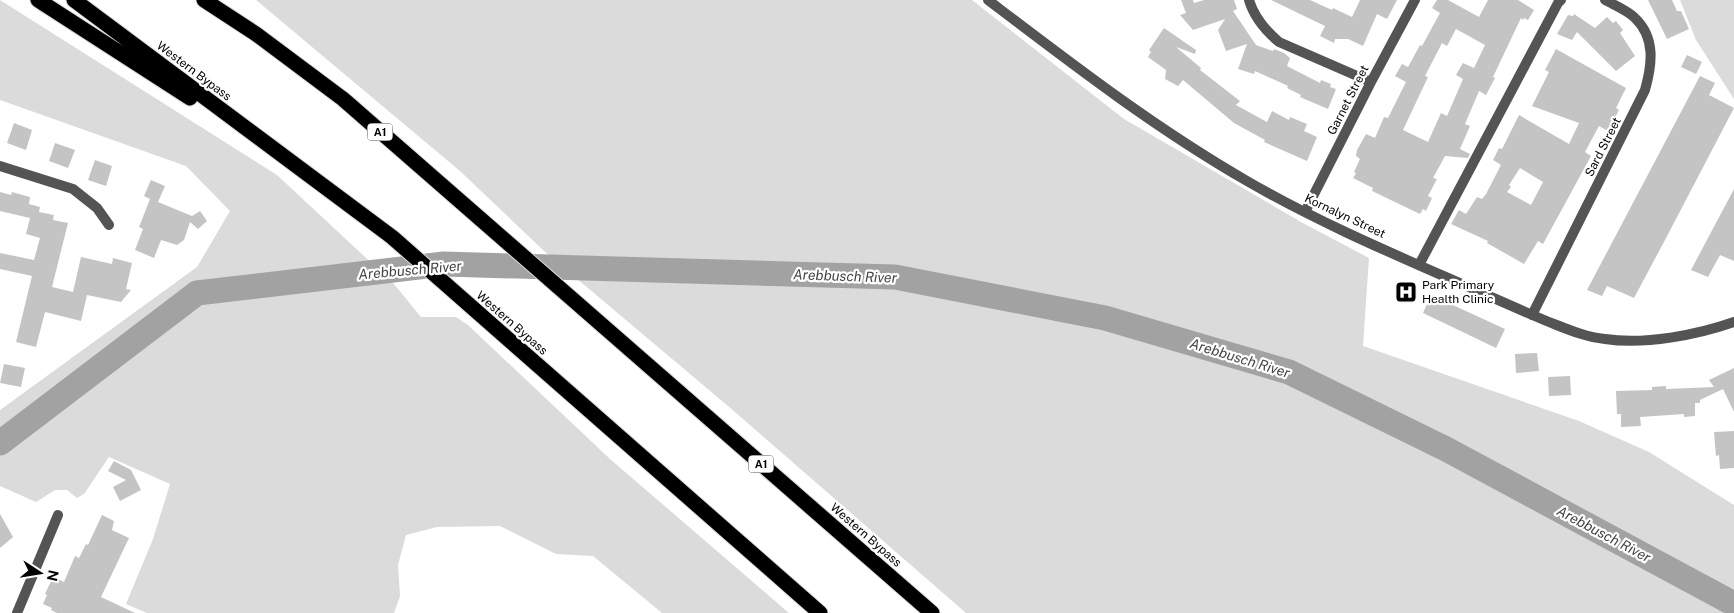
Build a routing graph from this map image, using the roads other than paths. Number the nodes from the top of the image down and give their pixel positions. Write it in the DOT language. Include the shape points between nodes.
graph roads {
  1 [pos="38,0"];
  2 [pos="74,0"];
  3 [pos="204,0"];
  4 [pos="214,0"];
  5 [pos="1249,0"];
  6 [pos="1415,0"];
  7 [pos="1561,0"];
  8 [pos="1604,0"];
  9 [pos="990,1"];
  10 [pos="256,34"];
  11 [pos="1371,82"];
  12 [pos="0,166"];
  13 [pos="298,168"];
  14 [pos="1305,212"];
  15 [pos="109,225"];
  16 [pos="1419,265"];
  17 [pos="1532,315"];
  18 [pos="1734,322"];
  19 [pos="58,515"];
  20 [pos="16,613"];
  21 [pos="820,613"];
  22 [pos="932,613"];
  1 -- 13 [label="highway"];
  2 -- 13 [label="highway, Western Bypass"];
  3 -- 10 [label="highway, Western Bypass / A1"];
  4 -- 10 [label="highway"];
  5 -- 11 [label="street" via="1260,22 1280,42"];
  6 -- 11 [label="street, Garnet Street"];
  7 -- 16 [label="street"];
  8 -- 17 [label="street, Sard Street" via="1634,16 1643,27 1650,45 1651,69 1645,90"];
  9 -- 14 [label="street, Kornalyn Street" via="1127,105 1198,152"];
  10 -- 22 [label="highway, Western Bypass / A1" via="343,99"];
  11 -- 14 [label="street, Garnet Street"];
  12 -- 15 [label="street" via="73,189 97,208"];
  13 -- 21 [label="highway, Western Bypass" via="392,237"];
  14 -- 16 [label="street, Kornalyn Street"];
  16 -- 17 [label="street, Kornalyn Street"];
  17 -- 18 [label="street, Kornalyn Street" via="1607,340 1670,337"];
  19 -- 20 [label="street"];
}
